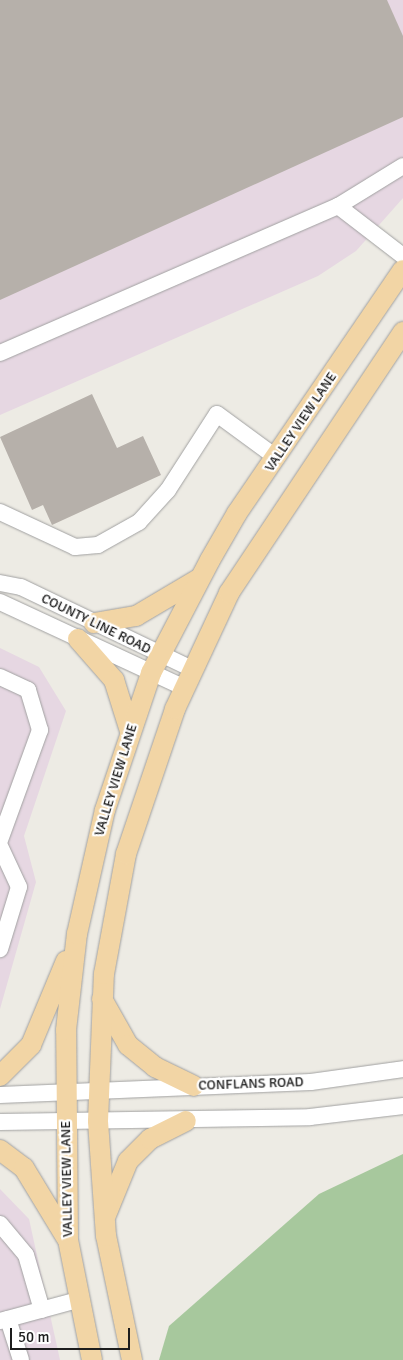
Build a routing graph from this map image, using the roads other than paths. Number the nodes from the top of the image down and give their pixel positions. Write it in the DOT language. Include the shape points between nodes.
graph roads {
  1 [pos="403,166"];
  2 [pos="338,206"];
  3 [pos="403,256"];
  4 [pos="403,270"];
  5 [pos="403,332"];
  6 [pos="0,353"];
  7 [pos="277,458"];
  8 [pos="0,512"];
  9 [pos="201,578"];
  10 [pos="0,583"];
  11 [pos="0,602"];
  12 [pos="94,623"];
  13 [pos="78,639"];
  14 [pos="156,664"];
  15 [pos="192,669"];
  16 [pos="0,678"];
  17 [pos="185,688"];
  18 [pos="130,731"];
  19 [pos="0,840"];
  20 [pos="0,846"];
  21 [pos="77,934"];
  22 [pos="0,949"];
  23 [pos="102,999"];
  24 [pos="403,1069"];
  25 [pos="0,1076"];
  26 [pos="194,1086"];
  27 [pos="98,1089"];
  28 [pos="66,1092"];
  29 [pos="0,1095"];
  30 [pos="403,1106"];
  31 [pos="66,1119"];
  32 [pos="98,1121"];
  33 [pos="186,1121"];
  34 [pos="0,1122"];
  35 [pos="0,1150"];
  36 [pos="104,1219"];
  37 [pos="0,1224"];
  38 [pos="68,1240"];
  39 [pos="78,1300"];
  40 [pos="42,1310"];
  41 [pos="4,1320"];
  42 [pos="21,1360"];
  43 [pos="92,1360"];
  44 [pos="132,1360"];
  1 -- 2 [label="street"];
  2 -- 3 [label="street"];
  2 -- 6 [label="street"];
  4 -- 7 [label="main road, VALLEY VIEW LANE"];
  5 -- 15 [label="main road" via="258,546"];
  7 -- 8 [label="street" via="217,414 168,490 140,522 98,544 75,547"];
  7 -- 9 [label="main road, VALLEY VIEW LANE" via="237,513"];
  9 -- 12 [label="main road" via="136,616"];
  9 -- 14 [label="main road, VALLEY VIEW LANE"];
  10 -- 12 [label="street, COUNTY LINE ROAD" via="21,587"];
  11 -- 13 [label="street, COUNTY LINE ROAD"];
  12 -- 14 [label="street, COUNTY LINE ROAD"];
  13 -- 14 [label="street, COUNTY LINE ROAD"];
  13 -- 18 [label="main road" via="114,680"];
  14 -- 15 [label="street, COUNTY LINE ROAD"];
  14 -- 17 [label="street, COUNTY LINE ROAD"];
  14 -- 18 [label="main road, VALLEY VIEW LANE"];
  15 -- 17 [label="main road"];
  16 -- 19 [label="street" via="28,690 40,730"];
  17 -- 23 [label="main road" via="155,761 126,854"];
  18 -- 21 [label="main road, VALLEY VIEW LANE" via="106,810"];
  20 -- 22 [label="street" via="19,887"];
  21 -- 25 [label="main road" via="31,1045"];
  21 -- 28 [label="main road, VALLEY VIEW LANE" via="66,1030"];
  23 -- 26 [label="main road" via="128,1045 155,1067"];
  23 -- 27 [label="main road"];
  24 -- 26 [label="street, CONFLANS ROAD" via="312,1082"];
  26 -- 27 [label="street, CONFLANS ROAD"];
  27 -- 28 [label="street, CONFLANS ROAD"];
  27 -- 32 [label="main road"];
  28 -- 29 [label="street, CONFLANS ROAD"];
  28 -- 31 [label="main road, VALLEY VIEW LANE"];
  30 -- 33 [label="street" via="310,1117"];
  31 -- 32 [label="street"];
  31 -- 34 [label="street"];
  31 -- 38 [label="main road, VALLEY VIEW LANE"];
  32 -- 33 [label="street"];
  32 -- 36 [label="main road"];
  33 -- 36 [label="main road" via="150,1139 128,1161"];
  35 -- 38 [label="main road" via="24,1168"];
  36 -- 44 [label="main road"];
  37 -- 40 [label="street" via="26,1255"];
  38 -- 39 [label="main road, VALLEY VIEW LANE"];
  39 -- 40 [label="street"];
  39 -- 43 [label="main road, VALLEY VIEW LANE"];
  40 -- 41 [label="street"];
  41 -- 42 [label="street"];
}
